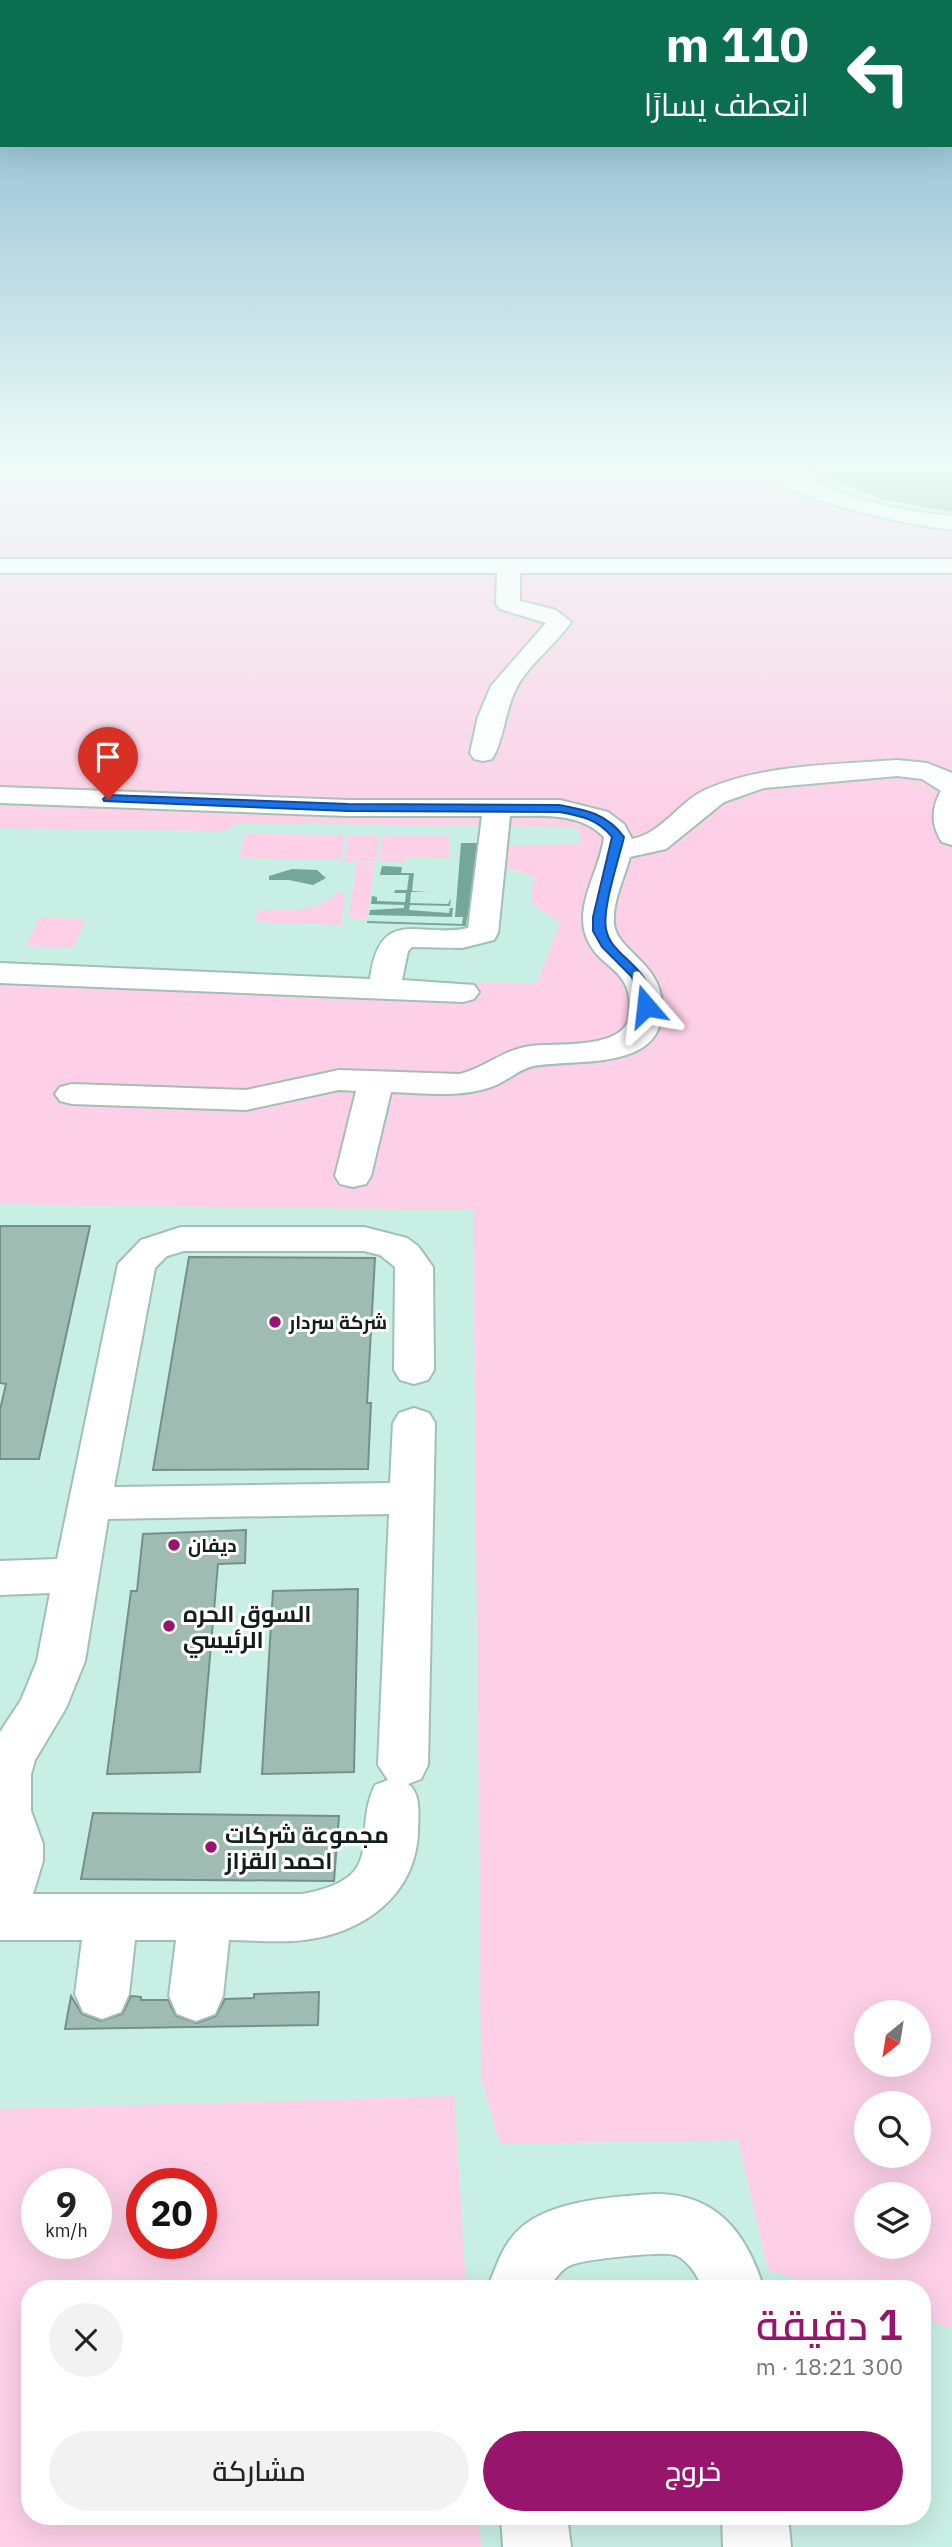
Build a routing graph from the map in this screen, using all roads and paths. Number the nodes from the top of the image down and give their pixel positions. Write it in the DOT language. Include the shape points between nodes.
graph roads {
  1 [pos="509,583"];
  2 [pos="483,753"];
  3 [pos="952,788"];
  4 [pos="0,794"];
  5 [pos="952,795"];
  6 [pos="497,808"];
  7 [pos="952,836"];
  8 [pos="617,851"];
  9 [pos="0,973"];
  10 [pos="385,989"];
  11 [pos="463,992"];
  12 [pos="376,1081"];
  13 [pos="72,1094"];
  14 [pos="353,1176"];
  15 [pos="414,1370"];
  16 [pos="414,1423"];
  17 [pos="413,1498"];
  18 [pos="89,1503"];
  19 [pos="76,1575"];
  20 [pos="0,1577"];
  21 [pos="0,1915"];
  22 [pos="111,1917"];
  23 [pos="205,1917"];
  24 [pos="102,1994"];
  25 [pos="196,1996"];
  26 [pos="521,2280"];
  27 [pos="730,2280"];
  28 [pos="535,2525"];
  29 [pos="756,2525"];
  30 [pos="537,2547"];
  31 [pos="757,2547"];
  1 -- 2 [label="lane" via="508,604 559,622 504,686"];
  3 -- 8 [label="lane" via="927,771 897,768 760,780 714,796 656,843"];
  4 -- 6 [label="lane" via="335,807"];
  5 -- 7 [label="lane" via="946,814"];
  6 -- 8 [label="lane" via="559,808 587,814 614,830"];
  6 -- 10 [label="lane" via="483,933 470,939 398,942"];
  8 -- 12 [label="lane" via="598,924 606,944 643,985 644,1024 635,1037 594,1053 528,1056 471,1082"];
  9 -- 10 [label="lane"];
  10 -- 11 [label="lane"];
  12 -- 13 [label="lane" via="322,1082 246,1100"];
  12 -- 14 [label="lane"];
  15 -- 18 [label="lane" via="416,1280 408,1256 397,1247 364,1239 195,1238 167,1243 144,1255 133,1273"];
  16 -- 17 [label="lane"];
  17 -- 18 [label="lane"];
  17 -- 23 [label="lane" via="398,1783 388,1860 365,1894 325,1914"];
  18 -- 19 [label="lane"];
  19 -- 20 [label="lane"];
  19 -- 21 [label="lane" via="61,1661 6,1774 6,1811 17,1844 17,1861"];
  21 -- 22 [label="lane"];
  22 -- 23 [label="lane"];
  22 -- 24 [label="lane"];
  23 -- 25 [label="lane"];
  26 -- 27 [label="lane" via="536,2254 552,2240 573,2232 674,2225 708,2241"];
  28 -- 30 [label="lane"];
  29 -- 31 [label="lane"];
}
